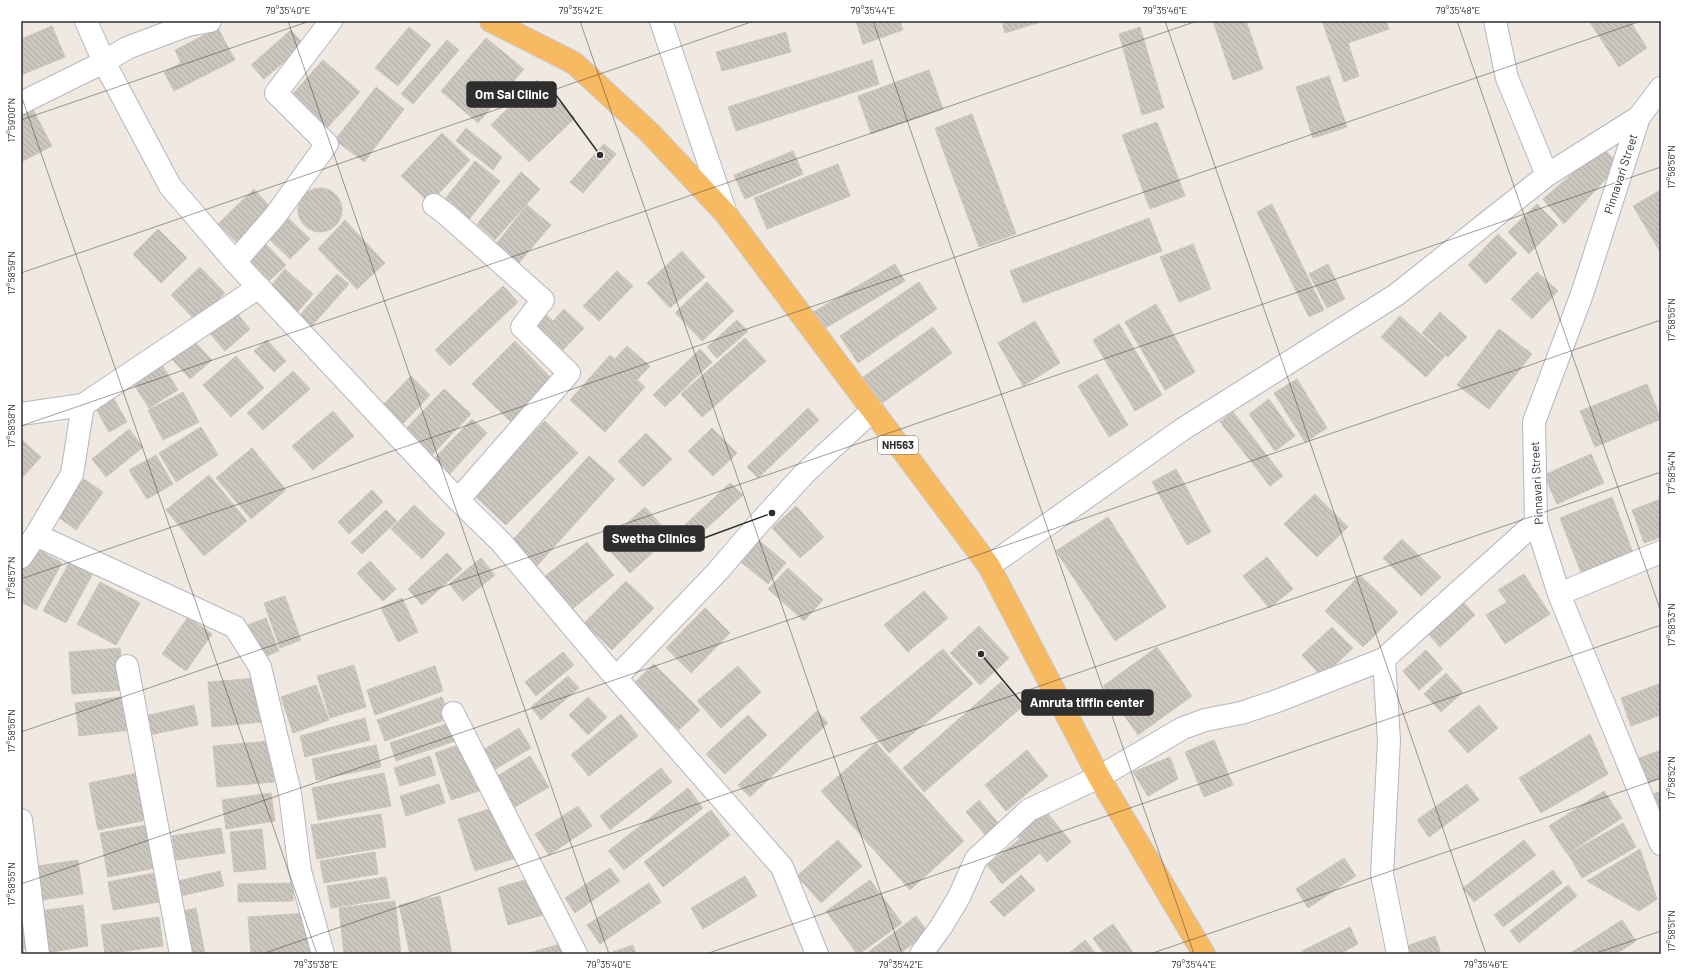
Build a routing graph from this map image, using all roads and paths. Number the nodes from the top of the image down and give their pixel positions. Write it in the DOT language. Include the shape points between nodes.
graph roads {
  1 [pos="86,21"];
  2 [pos="210,21"];
  3 [pos="331,21"];
  4 [pos="491,21"];
  5 [pos="661,21"];
  6 [pos="1495,21"];
  7 [pos="104,62"];
  8 [pos="1661,88"];
  9 [pos="21,103"];
  10 [pos="1639,117"];
  11 [pos="1547,175"];
  12 [pos="434,205"];
  13 [pos="726,214"];
  14 [pos="235,262"];
  15 [pos="259,287"];
  16 [pos="83,405"];
  17 [pos="873,410"];
  18 [pos="21,414"];
  19 [pos="458,500"];
  20 [pos="1536,522"];
  21 [pos="36,535"];
  22 [pos="1661,552"];
  23 [pos="21,557"];
  24 [pos="989,566"];
  25 [pos="1559,594"];
  26 [pos="1384,660"];
  27 [pos="126,666"];
  28 [pos="616,678"];
  29 [pos="453,713"];
  30 [pos="1099,778"];
  31 [pos="21,820"];
  32 [pos="1661,844"];
  33 [pos="38,954"];
  34 [pos="180,954"];
  35 [pos="323,954"];
  36 [pos="576,954"];
  37 [pos="817,954"];
  38 [pos="921,954"];
  39 [pos="1204,954"];
  40 [pos="1398,954"];
  1 -- 7 [label="street"];
  2 -- 7 [label="street" via="188,25 146,40"];
  3 -- 14 [label="street" via="276,93 327,144 275,216"];
  4 -- 13 [label="highway, NH563" via="574,63 649,132"];
  5 -- 13 [label="street"];
  6 -- 11 [label="street" via="1507,78"];
  7 -- 9 [label="street"];
  7 -- 14 [label="street" via="170,186"];
  8 -- 10 [label="street"];
  10 -- 11 [label="street"];
  10 -- 20 [label="street, Pinnavari Street" via="1582,294 1534,422"];
  11 -- 24 [label="street" via="1396,295 1183,429"];
  12 -- 19 [label="street" via="543,300 522,327 569,373"];
  13 -- 17 [label="highway, NH563"];
  14 -- 15 [label="street"];
  15 -- 16 [label="street"];
  15 -- 19 [label="street"];
  16 -- 18 [label="street"];
  16 -- 21 [label="street" via="72,474"];
  17 -- 24 [label="highway, NH563"];
  17 -- 28 [label="street" via="804,474 718,571"];
  19 -- 28 [label="street" via="501,542"];
  20 -- 25 [label="street, Pinnavari Street"];
  20 -- 26 [label="street"];
  21 -- 23 [label="street"];
  21 -- 35 [label="street" via="235,627 260,667 290,793 300,871"];
  22 -- 25 [label="street"];
  24 -- 30 [label="highway, NH563"];
  25 -- 32 [label="street, Pinnavari Street"];
  26 -- 30 [label="street" via="1277,701 1182,728"];
  26 -- 40 [label="street" via="1389,741 1382,874"];
  27 -- 34 [label="street"];
  28 -- 37 [label="street" via="782,866"];
  29 -- 36 [label="street"];
  30 -- 38 [label="street" via="1029,810 976,859 955,903"];
  30 -- 39 [label="highway, NH563"];
  31 -- 33 [label="street"];
}
